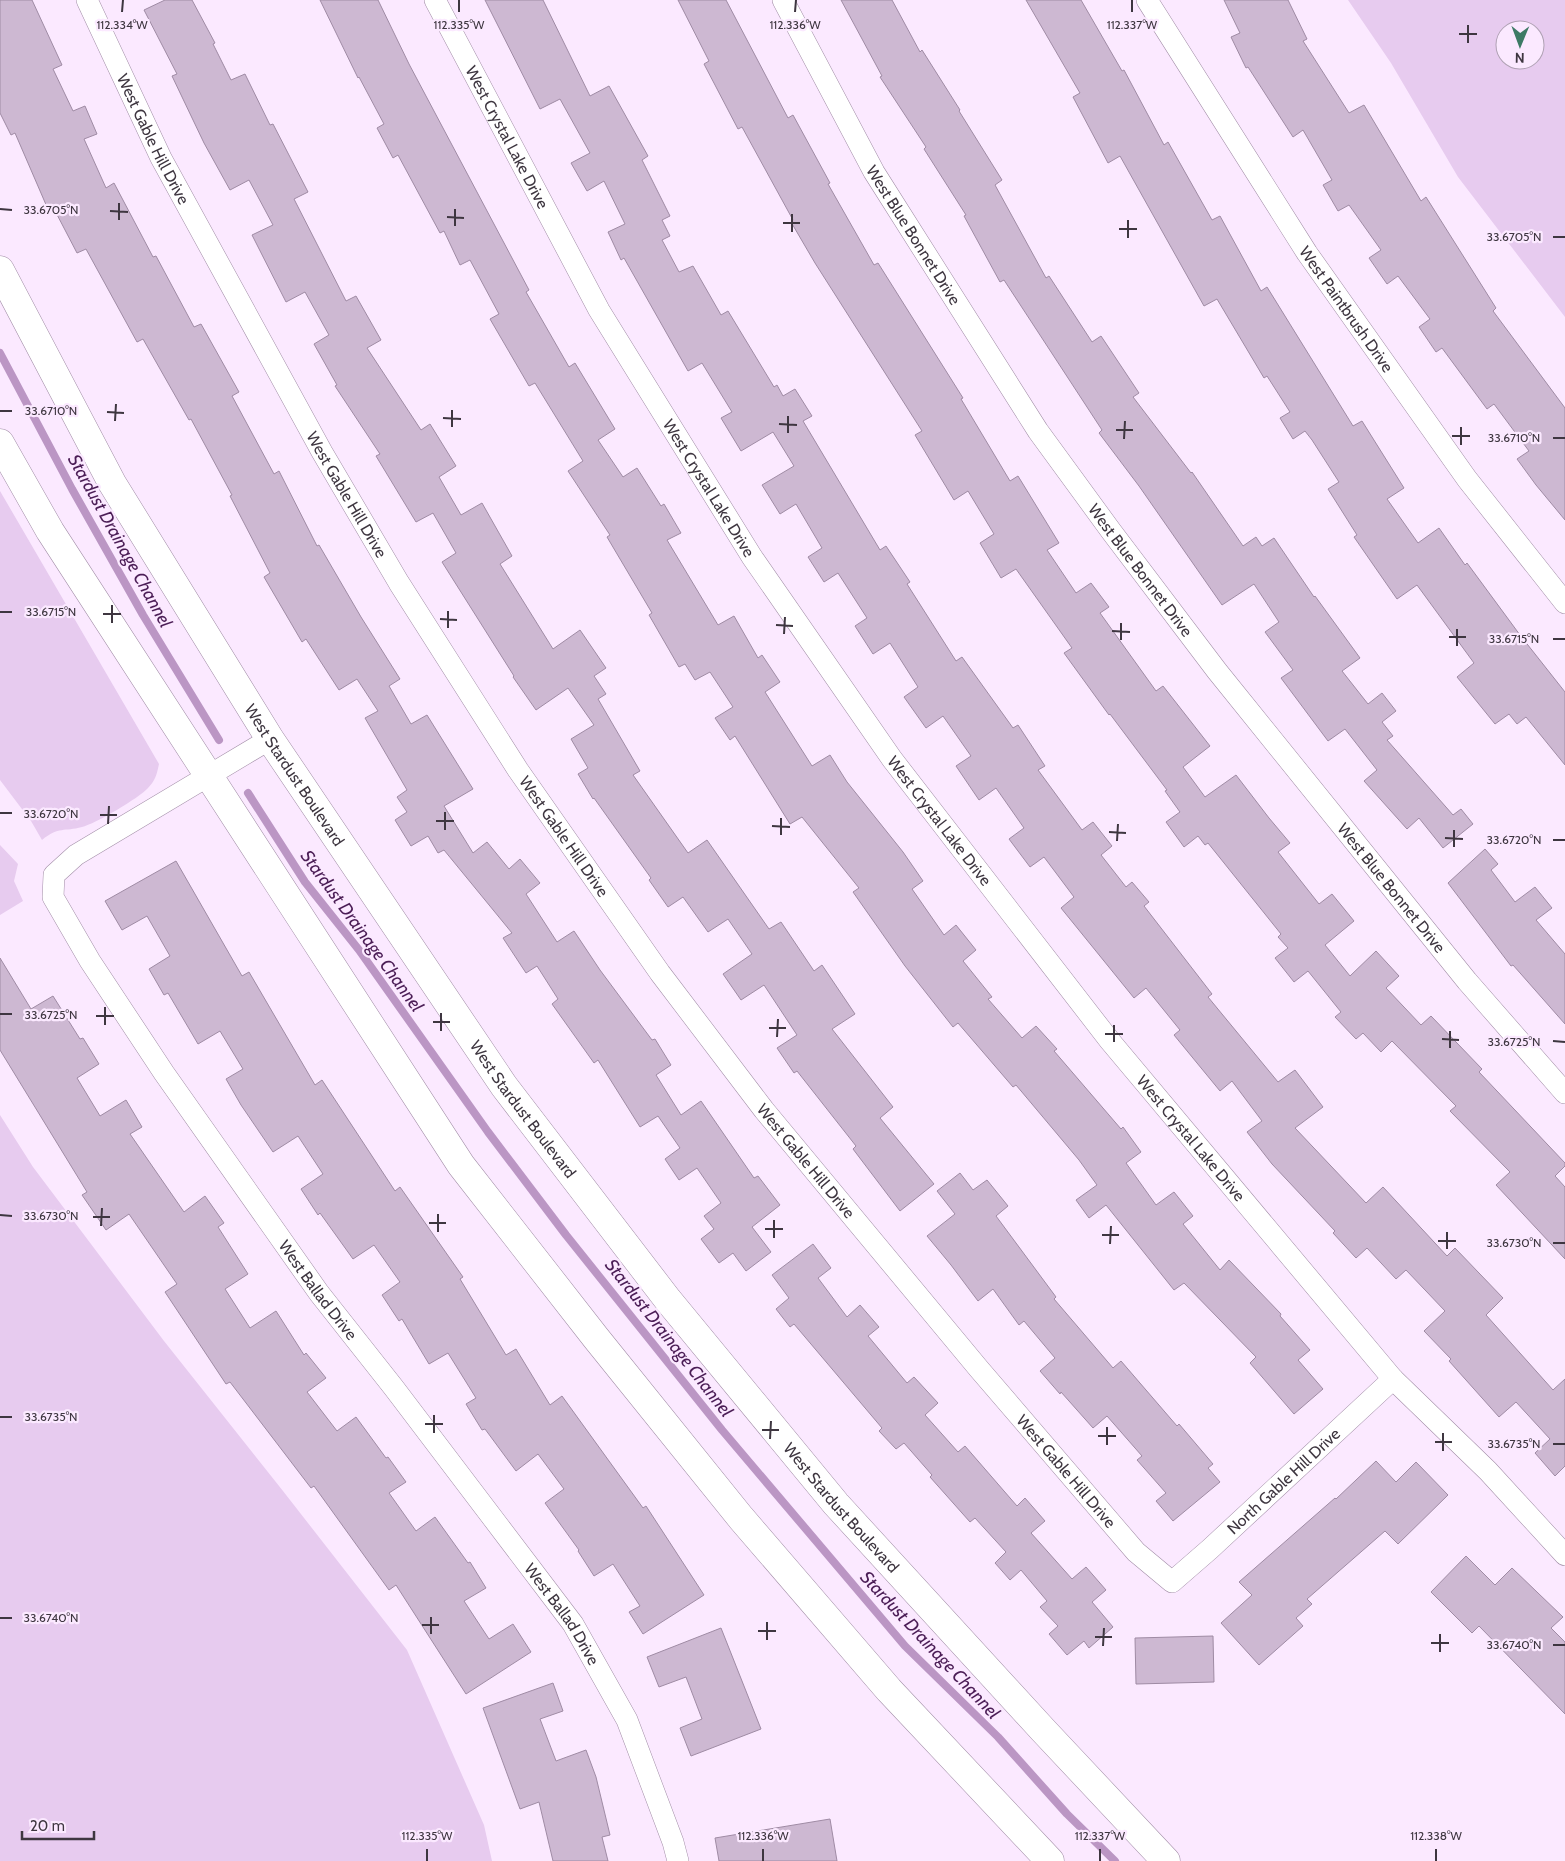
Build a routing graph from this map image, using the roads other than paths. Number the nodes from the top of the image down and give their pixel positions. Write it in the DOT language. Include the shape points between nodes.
graph roads {
  1 [pos="86,0"];
  2 [pos="435,0"];
  3 [pos="783,0"];
  4 [pos="1147,0"];
  5 [pos="0,270"];
  6 [pos="0,443"];
  7 [pos="1565,603"];
  8 [pos="270,739"];
  9 [pos="208,775"];
  10 [pos="1565,1093"];
  11 [pos="1393,1378"];
  12 [pos="1565,1555"];
  13 [pos="1172,1582"];
  14 [pos="678,1861"];
  15 [pos="1050,1861"];
  16 [pos="1166,1861"];
  1 -- 13 [label="street, West Gable Hill Drive" via="161,158 322,452 518,770 660,973 764,1110 1136,1552"];
  2 -- 11 [label="street, West Crystal Lake Drive" via="599,310 752,557 892,758 1110,1041"];
  3 -- 10 [label="street, West Blue Bonnet Drive" via="874,172 1038,431 1217,671 1468,981"];
  4 -- 7 [label="street, West Paintbrush Drive" via="1312,261 1467,479"];
  5 -- 8 [label="street, West Stardust Boulevard" via="112,483"];
  6 -- 9 [label="street" via="50,531"];
  8 -- 9 [label="street, West Ballad Drive"];
  8 -- 16 [label="street, West Stardust Boulevard" via="504,1086 668,1300 836,1504"];
  9 -- 14 [label="street, West Ballad Drive" via="76,855 54,875 53,897 90,961 154,1057 319,1293 573,1624 627,1720"];
  9 -- 15 [label="street" via="461,1165 742,1518 889,1690"];
  11 -- 12 [label="street, West Crystal Lake Drive" via="1488,1471"];
  11 -- 13 [label="street, North Gable Hill Drive"];
}
